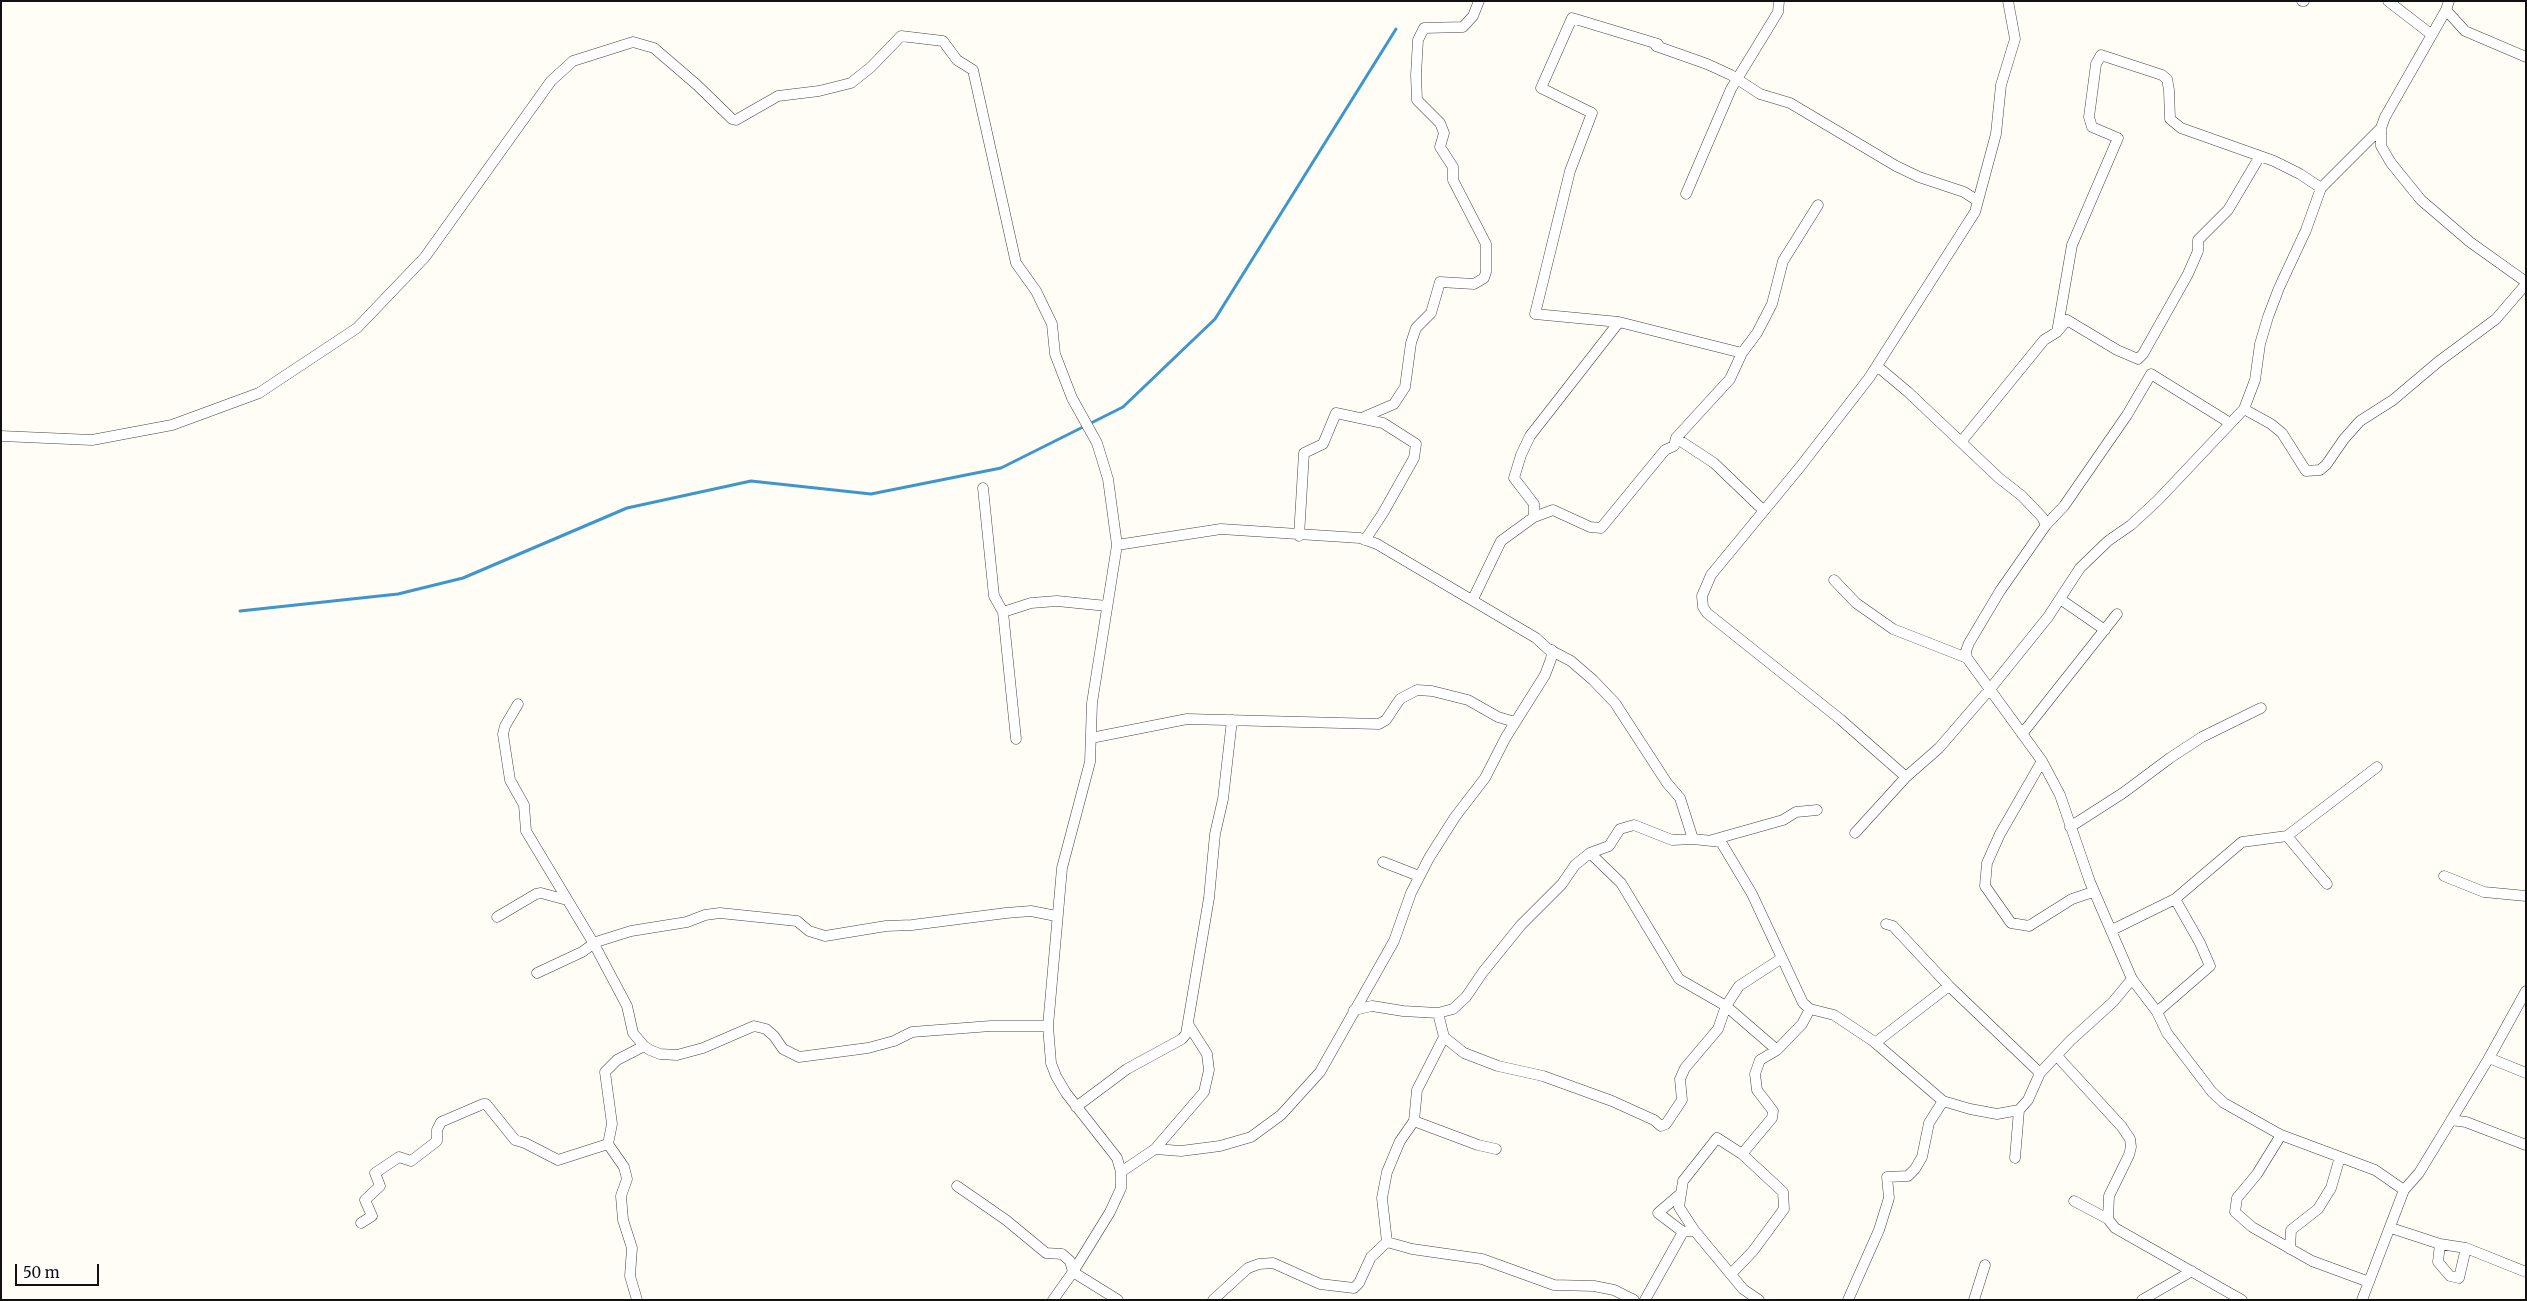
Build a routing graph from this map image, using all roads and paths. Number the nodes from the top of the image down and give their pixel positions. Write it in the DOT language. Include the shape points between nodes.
graph roads {
  1 [pos="1479,1"];
  2 [pos="1779,1"];
  3 [pos="2008,1"];
  4 [pos="2388,1"];
  5 [pos="2448,6"];
  6 [pos="2432,35"];
  7 [pos="2526,57"];
  8 [pos="1737,80"];
  9 [pos="2381,128"];
  10 [pos="2260,156"];
  11 [pos="1983,186"];
  12 [pos="2321,188"];
  13 [pos="1964,192"];
  14 [pos="1686,194"];
  15 [pos="1978,201"];
  16 [pos="1818,205"];
  17 [pos="2526,283"];
  18 [pos="1619,322"];
  19 [pos="2056,332"];
  20 [pos="1742,353"];
  21 [pos="1877,366"];
  22 [pos="2244,409"];
  23 [pos="1364,417"];
  24 [pos="2230,423"];
  25 [pos="1,436"];
  26 [pos="1676,438"];
  27 [pos="1961,442"];
  28 [pos="983,488"];
  29 [pos="1763,510"];
  30 [pos="1534,517"];
  31 [pos="2046,525"];
  32 [pos="1299,536"];
  33 [pos="1365,540"];
  34 [pos="1117,545"];
  35 [pos="1834,580"];
  36 [pos="2060,599"];
  37 [pos="1473,600"];
  38 [pos="1107,606"];
  39 [pos="1004,612"];
  40 [pos="2117,614"];
  41 [pos="2105,630"];
  42 [pos="1552,650"];
  43 [pos="1966,654"];
  44 [pos="1990,689"];
  45 [pos="518,704"];
  46 [pos="2261,708"];
  47 [pos="1498,717"];
  48 [pos="1232,720"];
  49 [pos="1515,722"];
  50 [pos="2022,734"];
  51 [pos="1506,737"];
  52 [pos="1092,738"];
  53 [pos="1016,739"];
  54 [pos="2042,760"];
  55 [pos="2377,767"];
  56 [pos="1906,778"];
  57 [pos="1817,810"];
  58 [pos="2070,827"];
  59 [pos="1855,833"];
  60 [pos="2287,836"];
  61 [pos="1693,839"];
  62 [pos="1712,840"];
  63 [pos="1590,853"];
  64 [pos="1383,862"];
  65 [pos="1419,876"];
  66 [pos="2444,876"];
  67 [pos="2326,884"];
  68 [pos="2093,892"];
  69 [pos="2526,896"];
  70 [pos="2175,899"];
  71 [pos="567,900"];
  72 [pos="1056,916"];
  73 [pos="497,917"];
  74 [pos="1886,924"];
  75 [pos="2112,930"];
  76 [pos="594,944"];
  77 [pos="1782,958"];
  78 [pos="537,973"];
  79 [pos="2132,978"];
  80 [pos="1949,986"];
  81 [pos="2526,991"];
  82 [pos="1726,1006"];
  83 [pos="1354,1010"];
  84 [pos="1810,1010"];
  85 [pos="2157,1012"];
  86 [pos="1438,1013"];
  87 [pos="1188,1024"];
  88 [pos="1048,1026"];
  89 [pos="1444,1037"];
  90 [pos="1875,1043"];
  91 [pos="644,1046"];
  92 [pos="1777,1050"];
  93 [pos="2057,1056"];
  94 [pos="2489,1058"];
  95 [pos="2040,1073"];
  96 [pos="2526,1073"];
  97 [pos="1943,1100"];
  98 [pos="1076,1107"];
  99 [pos="2019,1110"];
  100 [pos="2451,1120"];
  101 [pos="1414,1121"];
  102 [pos="2281,1135"];
  103 [pos="608,1144"];
  104 [pos="2526,1145"];
  105 [pos="1156,1149"];
  106 [pos="1496,1149"];
  107 [pos="1742,1154"];
  108 [pos="2340,1157"];
  109 [pos="2015,1158"];
  110 [pos="1121,1172"];
  111 [pos="957,1186"];
  112 [pos="2404,1190"];
  113 [pos="1679,1195"];
  114 [pos="2074,1201"];
  115 [pos="2108,1219"];
  116 [pos="361,1223"];
  117 [pos="2391,1228"];
  118 [pos="1688,1231"];
  119 [pos="1387,1242"];
  120 [pos="2440,1244"];
  121 [pos="2466,1248"];
  122 [pos="2290,1249"];
  123 [pos="1985,1265"];
  124 [pos="2192,1271"];
  125 [pos="1073,1272"];
  126 [pos="2526,1272"];
  127 [pos="1732,1274"];
  128 [pos="2369,1282"];
  129 [pos="1214,1299"];
  130 [pos="637,1300"];
  131 [pos="1053,1300"];
  132 [pos="1118,1300"];
  133 [pos="1634,1300"];
  134 [pos="1645,1300"];
  135 [pos="1759,1300"];
  136 [pos="1848,1300"];
  137 [pos="1974,1300"];
  138 [pos="2142,1300"];
  139 [pos="2242,1300"];
  140 [pos="2362,1300"];
  1 -- 23 [label="street" via="1473,16 1463,27 1424,28 1418,40 1416,75 1417,100 1440,123 1444,133 1440,147 1453,167 1453,180 1486,244 1486,272 1484,278 1474,284 1440,282 1430,313 1416,328 1405,387 1394,404"];
  2 -- 8 [label="street" via="1778,12"];
  3 -- 11 [label="street" via="2015,39 2001,84 1996,134"];
  4 -- 6 [label="street"];
  5 -- 6 [label="street"];
  5 -- 7 [label="street" via="2465,31"];
  6 -- 9 [label="street"];
  8 -- 13 [label="street" via="1760,94 1790,104 1896,166"];
  8 -- 14 [label="street"];
  8 -- 18 [label="street" via="1707,64 1656,46 1658,44 1572,18 1542,88 1592,113 1570,171 1536,314"];
  9 -- 12 [label="street"];
  9 -- 17 [label="street" via="2381,146 2421,200 2470,242"];
  10 -- 12 [label="street" via="2300,174"];
  10 -- 19 [label="street" via="2228,210 2198,240 2198,251 2188,274 2138,360 2067,320"];
  10 -- 19 [label="street" via="2181,128 2170,118 2167,79 2101,55 2096,64 2089,117 2092,127 2118,138 2072,245"];
  11 -- 13 [label="street"];
  11 -- 15 [label="street"];
  12 -- 22 [label="street" via="2268,317 2255,380"];
  13 -- 15 [label="street"];
  15 -- 21 [label="street" via="1975,212"];
  16 -- 20 [label="street" via="1783,261 1772,304"];
  17 -- 22 [label="street" via="2496,319 2393,400 2360,420 2320,470 2306,472 2282,433"];
  18 -- 20 [label="street"];
  18 -- 30 [label="street" via="1530,436 1521,455 1514,478 1534,504"];
  19 -- 27 [label="street" via="2044,340"];
  20 -- 26 [label="street" via="1730,379"];
  21 -- 27 [label="street"];
  21 -- 29 [label="street"];
  22 -- 24 [label="street"];
  23 -- 32 [label="street" via="1336,413 1323,444 1304,453"];
  23 -- 33 [label="street" via="1384,423 1416,444 1417,450"];
  24 -- 31 [label="street" via="2151,374 2064,506"];
  24 -- 36 [label="street" via="2158,500 2090,558"];
  25 -- 34 [label="street" via="92,440 172,425 267,388 357,328 425,258 551,81 573,62 633,42 654,48 736,120 778,96 819,91 851,82 871,67 901,36 943,41 957,60 973,70 1016,264 1036,291 1052,324 1055,354 1072,398 1097,443 1108,479"];
  26 -- 29 [label="street" via="1714,463"];
  26 -- 30 [label="street" via="1674,446 1665,450 1601,528 1590,527 1553,510"];
  27 -- 31 [label="street" via="2022,496"];
  28 -- 39 [label="street" via="994,596"];
  29 -- 56 [label="street" via="1711,575 1702,596 1703,607 1840,719"];
  30 -- 37 [label="street" via="1501,541"];
  31 -- 43 [label="street" via="1995,599"];
  32 -- 33 [label="street"];
  32 -- 34 [label="street" via="1220,529"];
  33 -- 37 [label="street"];
  34 -- 38 [label="street"];
  35 -- 43 [label="street" via="1856,604 1893,629 1953,654"];
  36 -- 41 [label="street"];
  36 -- 44 [label="street"];
  37 -- 42 [label="street"];
  38 -- 39 [label="street" via="1057,601 1031,603"];
  38 -- 52 [label="street" via="1092,703"];
  39 -- 53 [label="street"];
  40 -- 41 [label="street"];
  41 -- 50 [label="street"];
  42 -- 49 [label="street" via="1544,674"];
  42 -- 61 [label="street" via="1571,661 1615,703 1680,798"];
  43 -- 44 [label="street"];
  44 -- 50 [label="street"];
  44 -- 56 [label="street" via="1939,748"];
  45 -- 71 [label="street" via="504,726 503,734 510,780 523,802 526,831"];
  46 -- 58 [label="street" via="2202,737"];
  47 -- 48 [label="street" via="1468,700 1417,690 1400,699 1386,720 1379,724"];
  47 -- 49 [label="street"];
  47 -- 51 [label="street"];
  48 -- 52 [label="street" via="1187,719"];
  48 -- 87 [label="street" via="1209,898"];
  49 -- 51 [label="street"];
  50 -- 54 [label="street"];
  51 -- 65 [label="street" via="1485,778 1455,816"];
  52 -- 72 [label="street" via="1084,790 1062,868"];
  54 -- 58 [label="street" via="2060,795"];
  54 -- 68 [label="street" via="2000,834 1987,863 1985,886 2011,922 2029,926 2072,899"];
  55 -- 60 [label="street"];
  56 -- 59 [label="street"];
  57 -- 62 [label="street" via="1792,813 1783,820"];
  58 -- 68 [label="street"];
  60 -- 67 [label="street"];
  60 -- 70 [label="street" via="2242,842"];
  61 -- 62 [label="street"];
  61 -- 63 [label="street" via="1672,840 1634,825 1620,829 1609,846"];
  62 -- 77 [label="street" via="1723,844 1752,894"];
  63 -- 82 [label="street" via="1621,883 1679,978"];
  63 -- 86 [label="street" via="1575,865 1562,884 1521,925 1466,997 1453,1009"];
  64 -- 65 [label="street"];
  65 -- 83 [label="street" via="1394,941"];
  66 -- 69 [label="street" via="2484,892"];
  68 -- 75 [label="street"];
  70 -- 75 [label="street"];
  70 -- 85 [label="street" via="2210,966"];
  71 -- 73 [label="street" via="536,894"];
  71 -- 76 [label="street"];
  72 -- 76 [label="street" via="1031,911 1006,913 825,936 809,931 797,921 720,913 632,931"];
  72 -- 88 [label="street"];
  74 -- 80 [label="street" via="1893,926"];
  75 -- 79 [label="street"];
  76 -- 78 [label="street"];
  76 -- 91 [label="street" via="627,1006 633,1033"];
  77 -- 82 [label="street" via="1739,986"];
  77 -- 84 [label="street"];
  79 -- 85 [label="street"];
  79 -- 93 [label="street" via="2113,1002"];
  80 -- 90 [label="street"];
  80 -- 95 [label="street"];
  81 -- 94 [label="street"];
  82 -- 89 [label="street" via="1718,1029 1685,1068 1680,1079 1682,1100 1666,1124 1661,1126 1612,1100 1464,1053"];
  82 -- 92 [label="street"];
  83 -- 86 [label="street" via="1372,1006"];
  83 -- 105 [label="street" via="1320,1072 1281,1115 1251,1137 1191,1150"];
  84 -- 90 [label="street" via="1834,1015"];
  84 -- 92 [label="street" via="1802,1024"];
  85 -- 102 [label="street" via="2167,1034 2212,1092 2224,1103"];
  86 -- 89 [label="street"];
  87 -- 98 [label="street" via="1182,1039 1127,1070"];
  87 -- 105 [label="street" via="1207,1054 1209,1070 1204,1092"];
  88 -- 91 [label="street" via="991,1026 912,1032 868,1048 799,1057 783,1050 766,1030 754,1026 703,1048 677,1055 660,1054"];
  88 -- 98 [label="street" via="1051,1063"];
  89 -- 101 [label="street" via="1416,1090"];
  90 -- 97 [label="street"];
  91 -- 103 [label="street" via="617,1060 605,1072 612,1124"];
  92 -- 107 [label="street" via="1760,1060 1755,1074 1757,1090 1773,1111 1772,1118"];
  93 -- 95 [label="street"];
  93 -- 115 [label="street" via="2130,1139 2132,1147 2109,1196"];
  94 -- 96 [label="street"];
  94 -- 100 [label="street"];
  95 -- 99 [label="street" via="2028,1100"];
  97 -- 99 [label="street" via="1996,1114"];
  97 -- 136 [label="street" via="1929,1123 1922,1157 1914,1169 1908,1176 1887,1177 1889,1198 1879,1230"];
  98 -- 110 [label="street" via="1117,1158"];
  99 -- 109 [label="street"];
  100 -- 104 [label="street" via="2466,1122"];
  100 -- 112 [label="street" via="2419,1173"];
  101 -- 106 [label="street"];
  101 -- 119 [label="street" via="1400,1141 1387,1172 1382,1198"];
  102 -- 108 [label="street"];
  102 -- 122 [label="street" via="2257,1174 2237,1198 2235,1212 2252,1227"];
  103 -- 116 [label="street" via="558,1160 515,1140 483,1104 441,1122 437,1141 411,1161 399,1158 374,1173 380,1184 364,1200 372,1214"];
  103 -- 130 [label="street" via="624,1167 627,1179 621,1196 623,1220 632,1248 630,1276"];
  105 -- 110 [label="street"];
  107 -- 113 [label="street" via="1717,1138 1682,1181"];
  107 -- 127 [label="street" via="1783,1192 1784,1209"];
  108 -- 112 [label="street" via="2375,1170"];
  108 -- 122 [label="street" via="2332,1188 2318,1209 2292,1230"];
  110 -- 125 [label="street" via="1121,1188 1110,1212"];
  111 -- 125 [label="street" via="1046,1253 1062,1254 1070,1261"];
  112 -- 117 [label="street"];
  113 -- 118 [label="street" via="1679,1207"];
  113 -- 118 [label="street" via="1658,1212"];
  114 -- 115 [label="street"];
  115 -- 124 [label="street" via="2115,1228"];
  117 -- 120 [label="street"];
  117 -- 128 [label="street"];
  118 -- 127 [label="street"];
  118 -- 134 [label="street"];
  119 -- 129 [label="street" via="1371,1258 1354,1288 1320,1284 1273,1263 1259,1264 1248,1268"];
  119 -- 133 [label="street" via="1482,1259 1554,1285 1594,1286 1614,1290"];
  120 -- 121 [label="street"];
  120 -- 121 [label="street" via="2438,1262 2450,1276 2459,1278"];
  121 -- 126 [label="street"];
  122 -- 128 [label="street" via="2312,1261"];
  123 -- 137 [label="street"];
  124 -- 138 [label="street"];
  124 -- 139 [label="street"];
  125 -- 131 [label="street"];
  125 -- 132 [label="street"];
  127 -- 135 [label="street" via="1743,1289"];
  128 -- 140 [label="street"];
}
